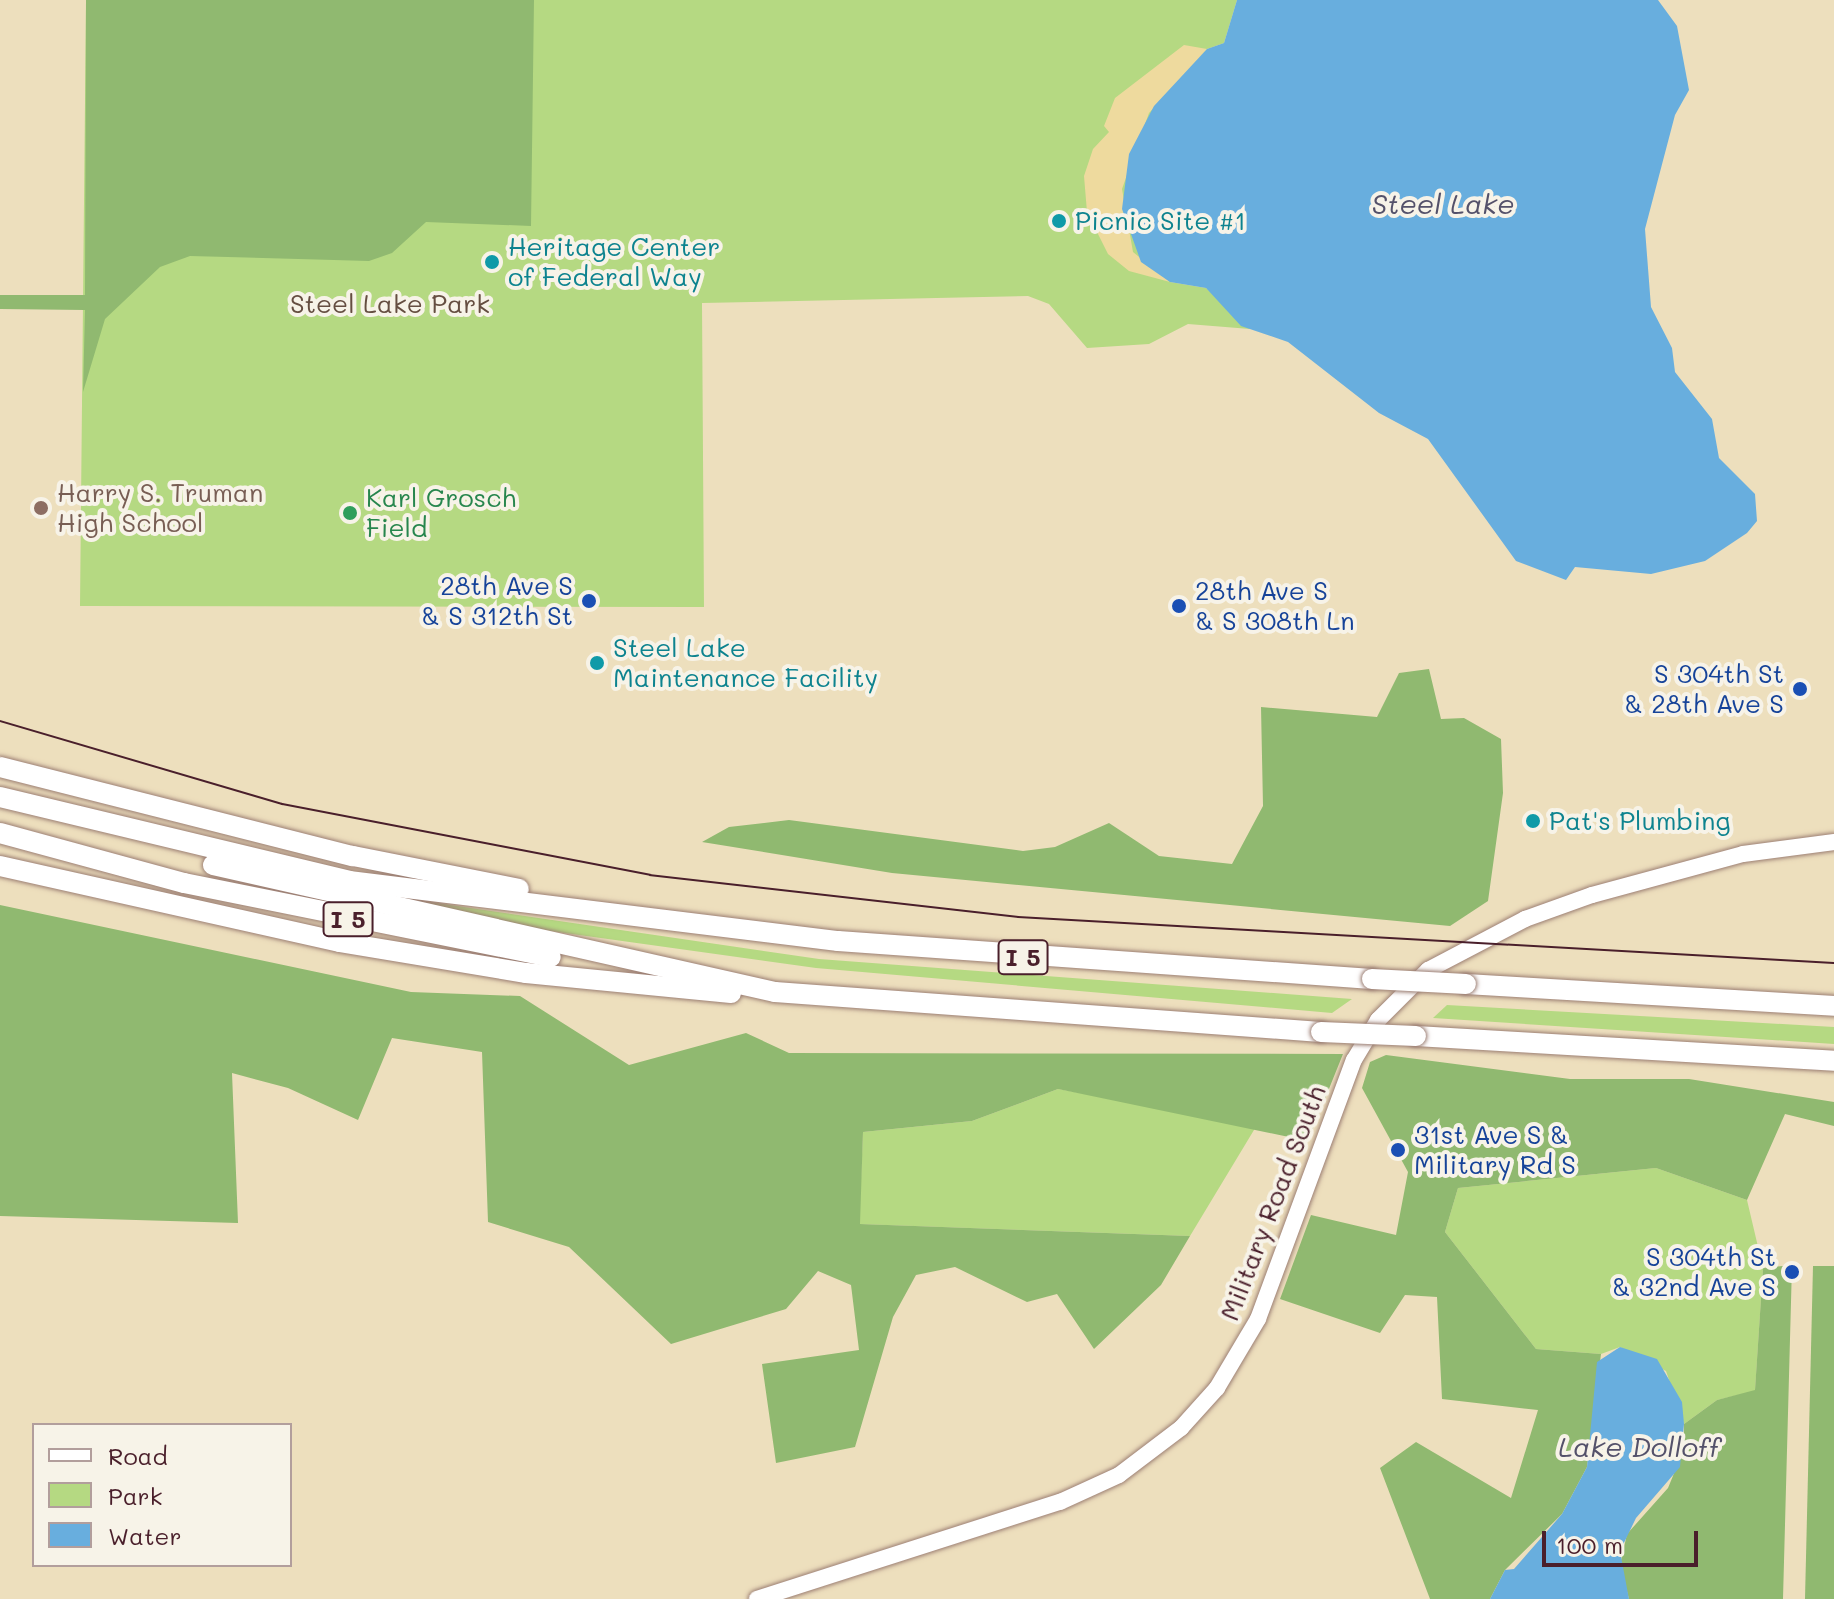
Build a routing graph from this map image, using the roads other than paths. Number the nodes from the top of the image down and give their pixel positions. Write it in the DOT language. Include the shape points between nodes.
graph roads {
  1 [pos="0,767"];
  2 [pos="0,797"];
  3 [pos="0,810"];
  4 [pos="0,833"];
  5 [pos="1834,842"];
  6 [pos="0,865"];
  7 [pos="676,920"];
  8 [pos="701,979"];
  9 [pos="775,992"];
  10 [pos="1834,1006"];
  11 [pos="1834,1061"];
  12 [pos="757,1599"];
  1 -- 7 [label="highway, I 5" via="353,856"];
  2 -- 7 [label="highway" via="349,881"];
  3 -- 8 [label="highway"];
  4 -- 8 [label="highway, I 5" via="347,919"];
  5 -- 12 [label="main road, Military Road South" via="1743,854 1592,895 1525,919 1428,970 1378,1020 1354,1060 1258,1319 1234,1364 1181,1428 1119,1475 1060,1502"];
  6 -- 9 [label="highway" via="161,906 526,973 711,994"];
  7 -- 10 [label="highway, I 5, bridge" via="853,943"];
  8 -- 9 [label="highway, I 5"];
  9 -- 11 [label="highway, I 5, bridge" via="1321,1032"];
}
